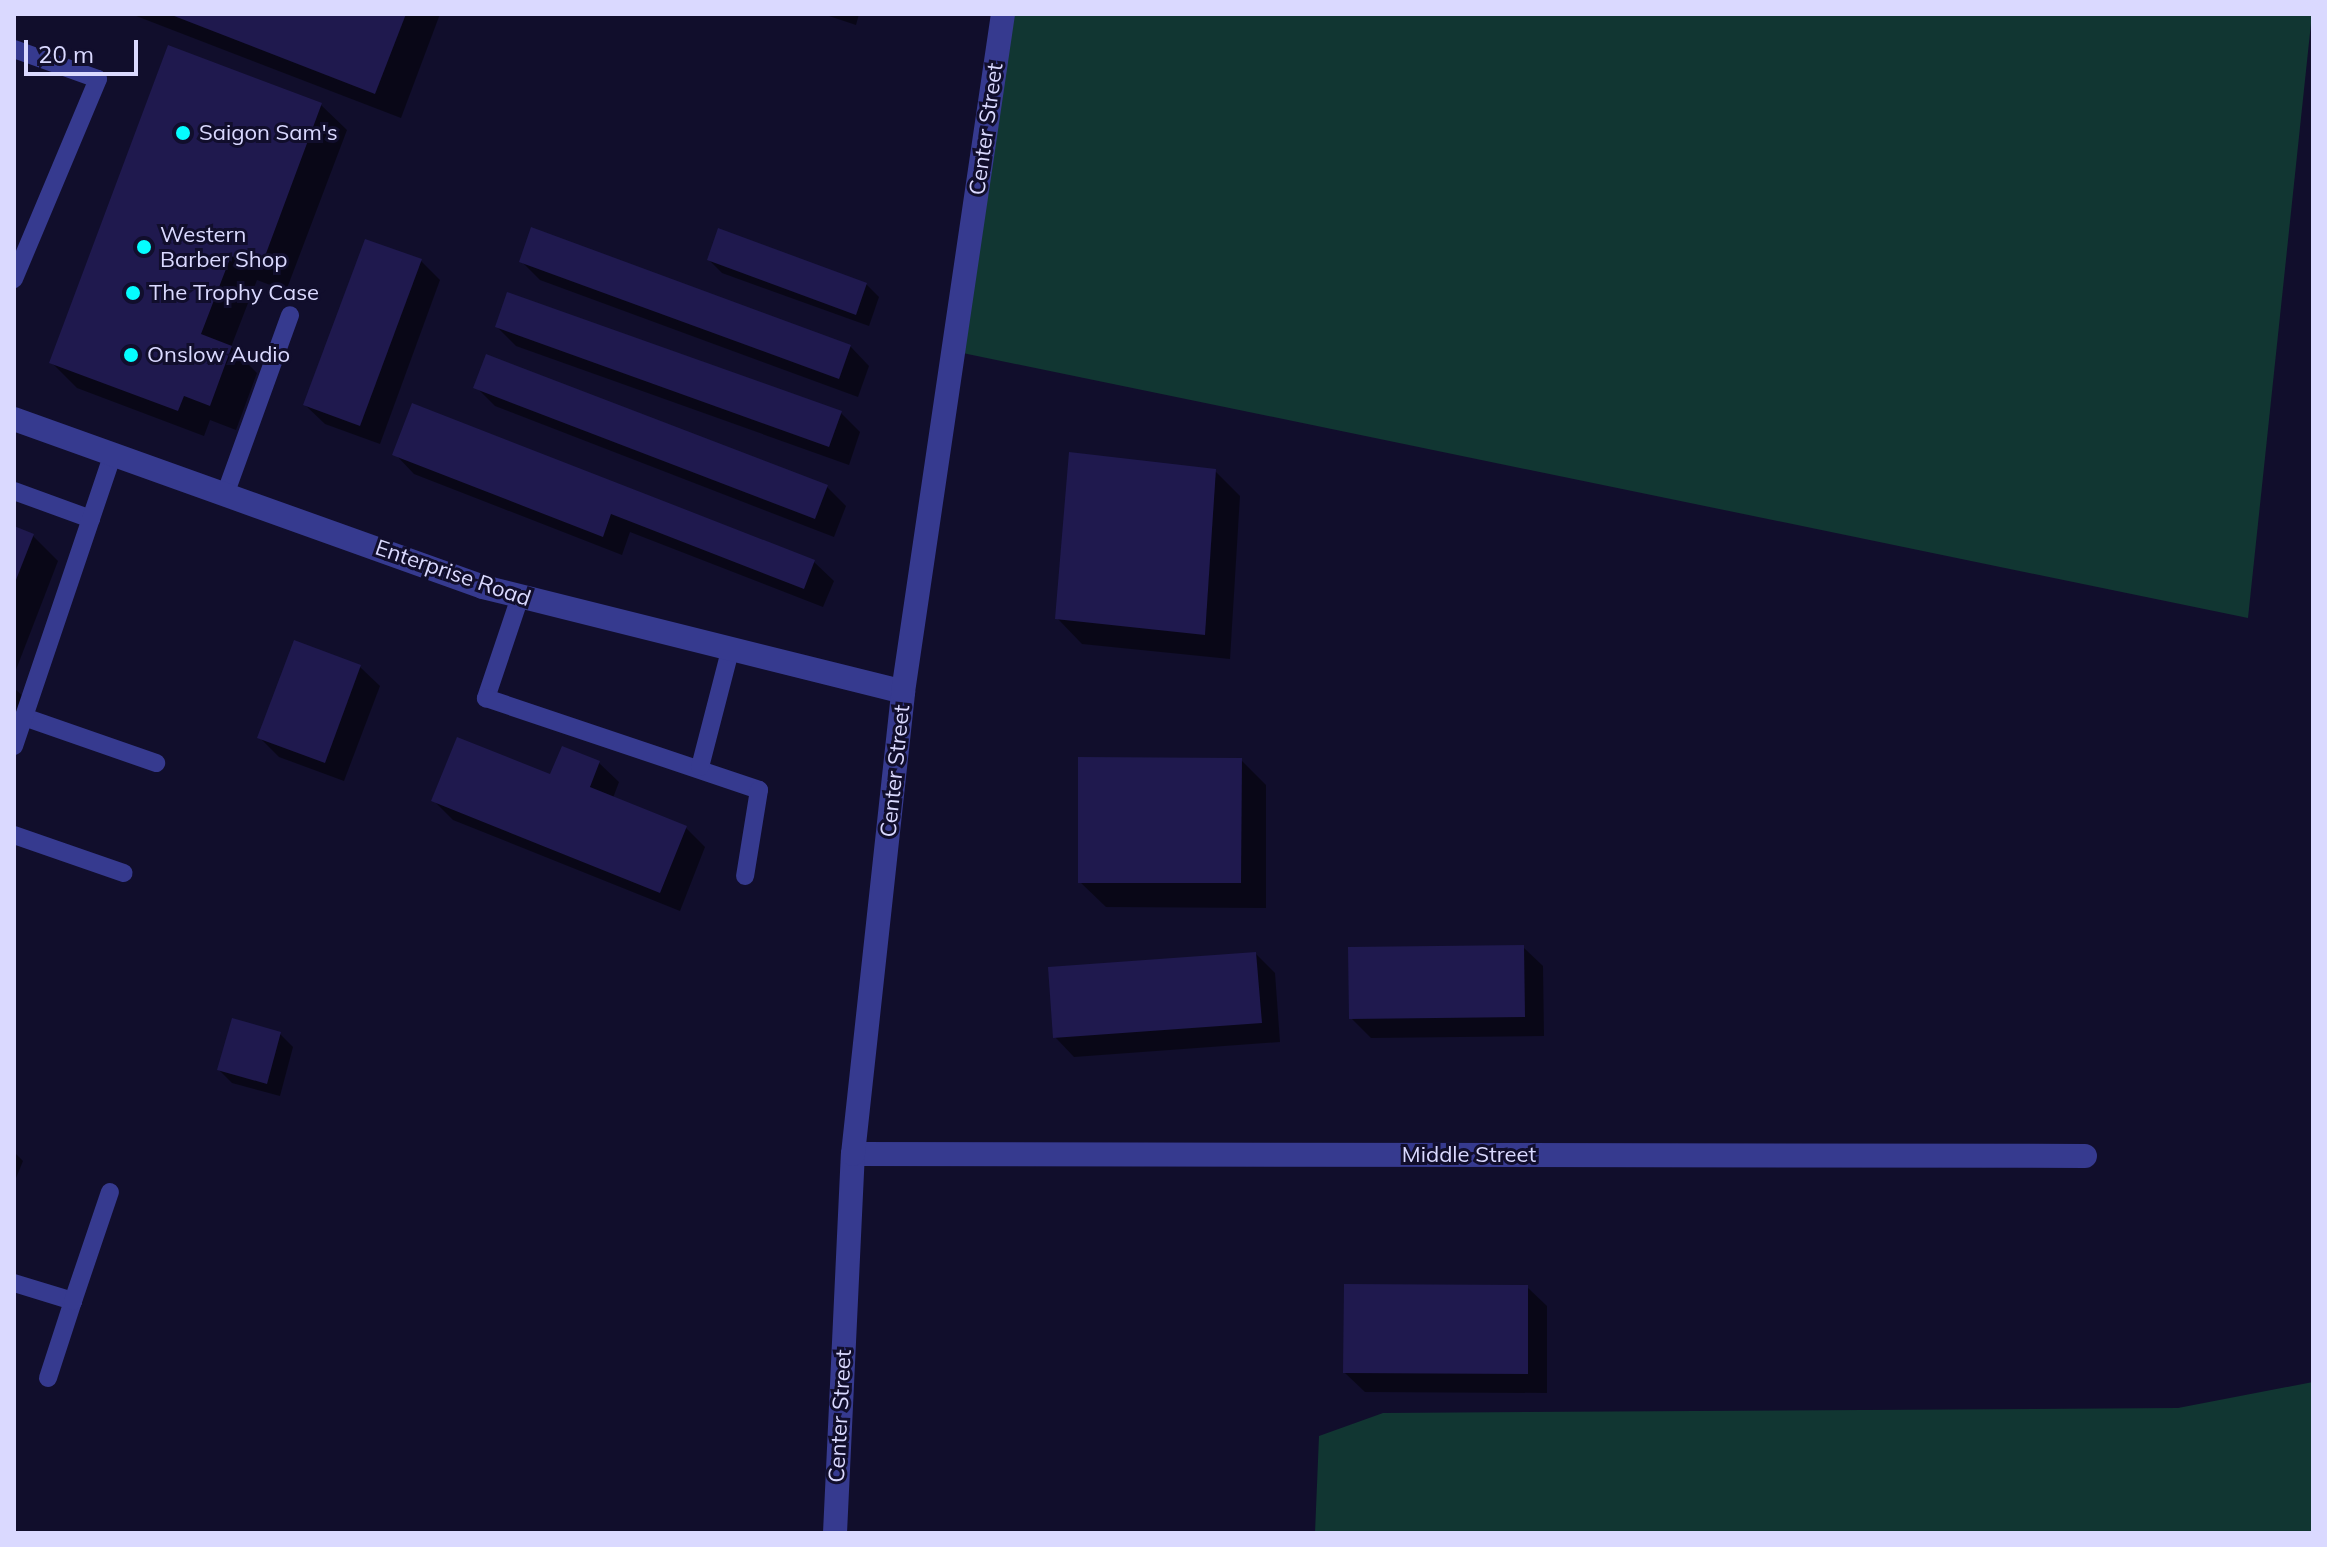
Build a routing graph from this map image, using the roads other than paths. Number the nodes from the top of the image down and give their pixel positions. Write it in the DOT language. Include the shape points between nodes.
graph roads {
  1 [pos="1003,14"];
  2 [pos="14,49"];
  3 [pos="18,258"];
  4 [pos="14,279"];
  5 [pos="290,315"];
  6 [pos="14,419"];
  7 [pos="113,454"];
  8 [pos="14,491"];
  9 [pos="226,492"];
  10 [pos="91,519"];
  11 [pos="520,597"];
  12 [pos="730,651"];
  13 [pos="903,692"];
  14 [pos="24,717"];
  15 [pos="14,746"];
  16 [pos="156,763"];
  17 [pos="700,767"];
  18 [pos="14,835"];
  19 [pos="124,873"];
  20 [pos="745,876"];
  21 [pos="853,1154"];
  22 [pos="2085,1156"];
  23 [pos="110,1192"];
  24 [pos="14,1283"];
  25 [pos="73,1301"];
  26 [pos="48,1378"];
  27 [pos="835,1533"];
  1 -- 13 [label="street, Center Street"];
  2 -- 3 [label="lane" via="98,79"];
  3 -- 4 [label="lane"];
  5 -- 9 [label="lane"];
  6 -- 7 [label="street, Enterprise Road"];
  7 -- 9 [label="street, Enterprise Road"];
  7 -- 10 [label="lane"];
  8 -- 10 [label="lane"];
  9 -- 11 [label="street, Enterprise Road"];
  10 -- 14 [label="lane"];
  11 -- 12 [label="street, Enterprise Road"];
  11 -- 17 [label="lane" via="486,698"];
  12 -- 13 [label="street, Enterprise Road"];
  12 -- 17 [label="lane"];
  13 -- 21 [label="street, Center Street"];
  14 -- 15 [label="lane"];
  14 -- 16 [label="lane"];
  17 -- 20 [label="lane" via="759,790"];
  18 -- 19 [label="lane"];
  21 -- 22 [label="street, Middle Street"];
  21 -- 27 [label="street, Center Street"];
  23 -- 25 [label="lane"];
  24 -- 25 [label="lane"];
  25 -- 26 [label="lane"];
}
